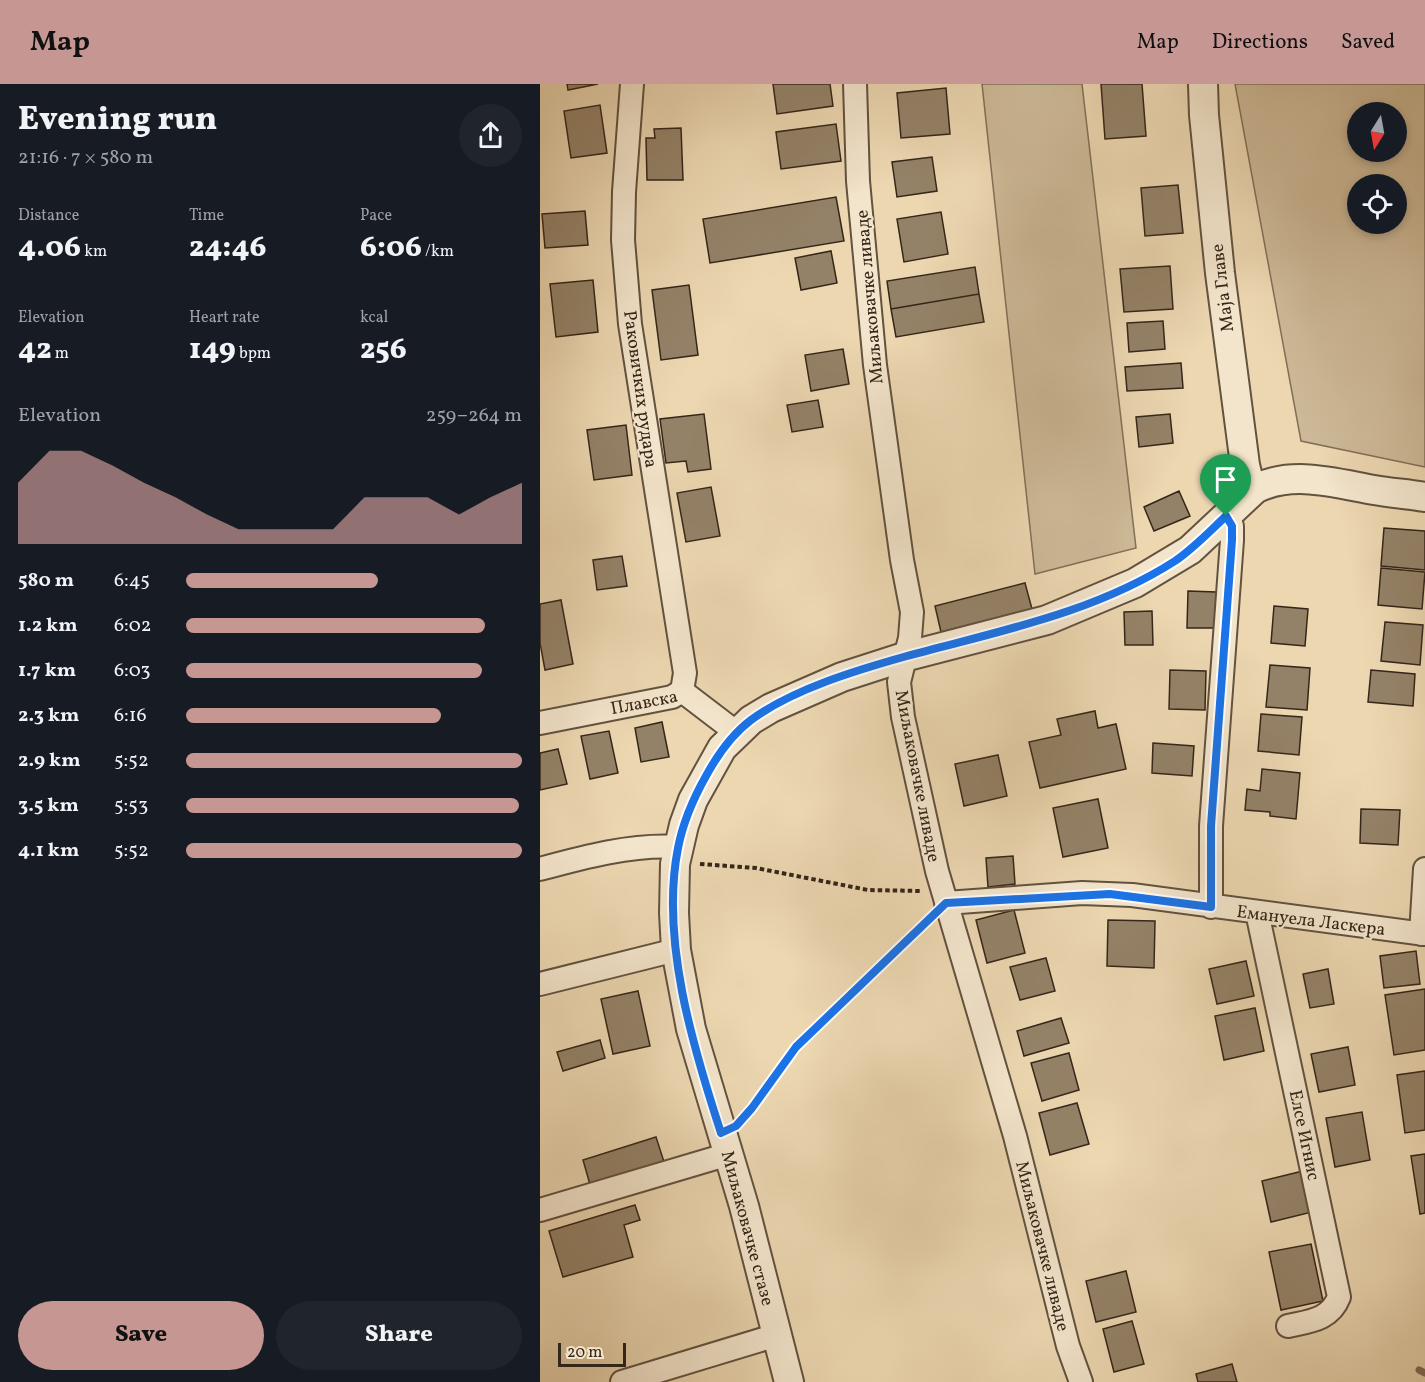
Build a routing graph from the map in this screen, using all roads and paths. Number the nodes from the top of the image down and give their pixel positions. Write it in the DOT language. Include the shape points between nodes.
graph roads {
  1 [pos="632,84"];
  2 [pos="855,84"];
  3 [pos="1203,84"];
  4 [pos="1255,489"];
  5 [pos="1425,497"];
  6 [pos="1226,516"];
  7 [pos="904,657"];
  8 [pos="682,691"];
  9 [pos="540,723"];
  10 [pos="737,733"];
  11 [pos="677,855"];
  12 [pos="540,869"];
  13 [pos="1425,869"];
  14 [pos="944,897"];
  15 [pos="1211,907"];
  16 [pos="1257,912"];
  17 [pos="1423,934"];
  18 [pos="676,950"];
  19 [pos="540,984"];
  20 [pos="725,1143"];
  21 [pos="540,1210"];
  22 [pos="1288,1326"];
  23 [pos="777,1335"];
  24 [pos="622,1382"];
  25 [pos="789,1382"];
  26 [pos="1081,1382"];
  1 -- 8 [label="street, Раковичких рудара" via="624,202 630,324 685,673"];
  2 -- 7 [label="street, Миљаковачке ливаде" via="858,181 874,365 912,612"];
  3 -- 4 [label="street, Маја Главе" via="1220,273 1245,465"];
  4 -- 5 [label="street, Миљаковачке стазе" via="1273,481 1316,479"];
  4 -- 6 [label="street, Миљаковачке стазе"];
  6 -- 7 [label="street, Миљаковачке стазе" via="1176,560 1086,605 1047,620"];
  6 -- 15 [label="street" via="1232,526 1232,540 1211,826"];
  7 -- 10 [label="street, Миљаковачке стазе" via="806,691 761,714"];
  7 -- 14 [label="street, Миљаковачке ливаде" via="899,682 903,717"];
  8 -- 9 [label="street, Плавска"];
  8 -- 10 [label="street, Плавска"];
  10 -- 11 [label="street, Миљаковачке стазе" via="722,748 693,800"];
  11 -- 12 [label="street" via="655,846"];
  11 -- 14 [label="path" via="868,890"];
  11 -- 18 [label="street, Миљаковачке стазе"];
  13 -- 17 [label="street"];
  14 -- 15 [label="street, Емануела Ласкера" via="1110,894"];
  14 -- 20 [label="path" via="796,1047"];
  14 -- 26 [label="street, Миљаковачке ливаде" via="995,1064 1068,1346"];
  15 -- 16 [label="street, Емануела Ласкера"];
  16 -- 17 [label="street, Емануела Ласкера"];
  16 -- 22 [label="street, Елсе Игнис" via="1339,1297 1335,1308 1323,1317"];
  18 -- 19 [label="street"];
  18 -- 20 [label="street, Миљаковачке стазе" via="691,1029"];
  20 -- 21 [label="street"];
  20 -- 23 [label="street, Миљаковачке стазе"];
  23 -- 24 [label="street"];
  23 -- 25 [label="street, Миљаковачке стазе"];
}
